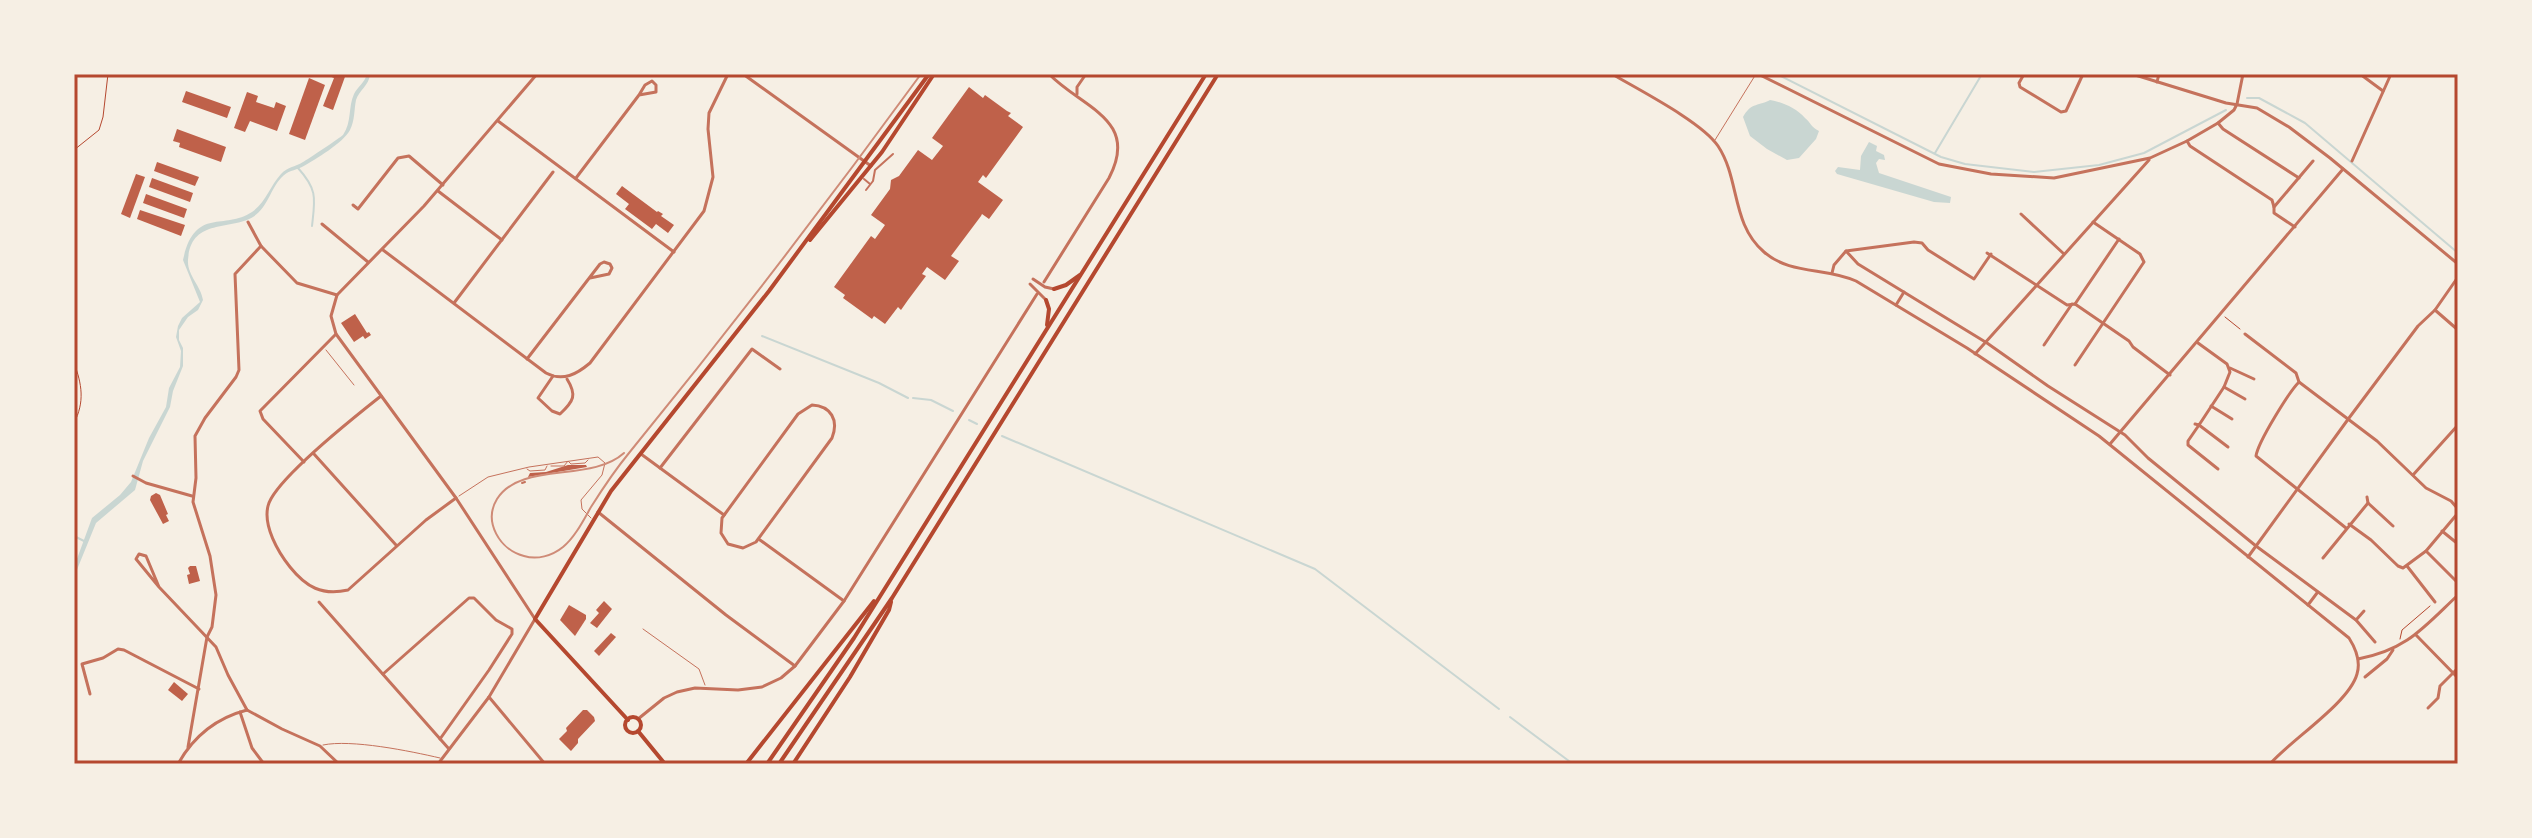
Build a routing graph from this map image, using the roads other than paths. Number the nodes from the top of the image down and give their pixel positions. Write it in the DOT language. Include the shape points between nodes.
graph roads {
  1 [pos="535,74"];
  2 [pos="728,74"];
  3 [pos="743,74"];
  4 [pos="931,74"];
  5 [pos="1049,74"];
  6 [pos="1086,74"];
  7 [pos="1206,74"];
  8 [pos="1218,74"];
  9 [pos="1612,74"];
  10 [pos="1757,74"];
  11 [pos="2024,74"];
  12 [pos="2083,74"];
  13 [pos="2132,74"];
  14 [pos="2159,74"];
  15 [pos="2243,74"];
  16 [pos="2360,74"];
  17 [pos="2391,74"];
  18 [pos="2157,82"];
  19 [pos="2383,91"];
  20 [pos="639,95"];
  21 [pos="1079,97"];
  22 [pos="2237,104"];
  23 [pos="498,121"];
  24 [pos="2218,123"];
  25 [pos="1714,141"];
  26 [pos="2187,141"];
  27 [pos="883,153"];
  28 [pos="893,154"];
  29 [pos="890,158"];
  30 [pos="2150,158"];
  31 [pos="865,161"];
  32 [pos="2313,161"];
  33 [pos="2352,161"];
  34 [pos="871,166"];
  35 [pos="2343,169"];
  36 [pos="553,172"];
  37 [pos="576,178"];
  38 [pos="2299,178"];
  39 [pos="864,179"];
  40 [pos="870,184"];
  41 [pos="443,185"];
  42 [pos="866,190"];
  43 [pos="438,191"];
  44 [pos="353,205"];
  45 [pos="2274,207"];
  46 [pos="2021,214"];
  47 [pos="248,222"];
  48 [pos="2093,222"];
  49 [pos="322,224"];
  50 [pos="2295,227"];
  51 [pos="2119,239"];
  52 [pos="502,240"];
  53 [pos="261,246"];
  54 [pos="383,250"];
  55 [pos="1846,251"];
  56 [pos="674,252"];
  57 [pos="797,254"];
  58 [pos="2064,254"];
  59 [pos="370,263"];
  60 [pos="2458,264"];
  61 [pos="1084,270"];
  62 [pos="1832,273"];
  63 [pos="2458,277"];
  64 [pos="590,278"];
  65 [pos="1044,282"];
  66 [pos="2037,285"];
  67 [pos="1054,289"];
  68 [pos="1904,292"];
  69 [pos="1037,294"];
  70 [pos="337,295"];
  71 [pos="1046,300"];
  72 [pos="454,303"];
  73 [pos="2074,304"];
  74 [pos="1896,305"];
  75 [pos="2435,310"];
  76 [pos="2103,323"];
  77 [pos="2458,330"];
  78 [pos="336,334"];
  79 [pos="1043,334"];
  80 [pos="2245,334"];
  81 [pos="1985,342"];
  82 [pos="2198,343"];
  83 [pos="2044,345"];
  84 [pos="322,346"];
  85 [pos="1975,354"];
  86 [pos="527,359"];
  87 [pos="2075,365"];
  88 [pos="2230,368"];
  89 [pos="780,369"];
  90 [pos="2170,375"];
  91 [pos="553,376"];
  92 [pos="566,377"];
  93 [pos="2254,379"];
  94 [pos="2299,382"];
  95 [pos="354,385"];
  96 [pos="2048,386"];
  97 [pos="2224,387"];
  98 [pos="381,396"];
  99 [pos="2041,397"];
  100 [pos="2245,399"];
  101 [pos="2211,406"];
  102 [pos="2349,418"];
  103 [pos="2232,419"];
  104 [pos="2197,424"];
  105 [pos="2458,425"];
  106 [pos="2121,432"];
  107 [pos="2110,444"];
  108 [pos="2228,447"];
  109 [pos="314,454"];
  110 [pos="641,454"];
  111 [pos="305,462"];
  112 [pos="660,468"];
  113 [pos="2218,469"];
  114 [pos="2413,475"];
  115 [pos="133,476"];
  116 [pos="2296,488"];
  117 [pos="2186,489"];
  118 [pos="192,496"];
  119 [pos="2367,497"];
  120 [pos="456,498"];
  121 [pos="2177,500"];
  122 [pos="2368,503"];
  123 [pos="2458,511"];
  124 [pos="598,512"];
  125 [pos="724,515"];
  126 [pos="593,520"];
  127 [pos="2348,526"];
  128 [pos="2393,526"];
  129 [pos="2442,531"];
  130 [pos="758,539"];
  131 [pos="2458,544"];
  132 [pos="396,545"];
  133 [pos="2256,546"];
  134 [pos="2426,551"];
  135 [pos="2248,557"];
  136 [pos="2323,558"];
  137 [pos="2407,566"];
  138 [pos="2456,581"];
  139 [pos="159,587"];
  140 [pos="885,587"];
  141 [pos="2317,593"];
  142 [pos="2458,595"];
  143 [pos="892,598"];
  144 [pos="844,601"];
  145 [pos="319,602"];
  146 [pos="2435,602"];
  147 [pos="2308,605"];
  148 [pos="2364,611"];
  149 [pos="535,619"];
  150 [pos="2356,620"];
  151 [pos="643,629"];
  152 [pos="2416,635"];
  153 [pos="207,637"];
  154 [pos="2375,642"];
  155 [pos="2393,650"];
  156 [pos="2358,659"];
  157 [pos="795,666"];
  158 [pos="2458,668"];
  159 [pos="2453,673"];
  160 [pos="383,674"];
  161 [pos="2365,677"];
  162 [pos="2458,678"];
  163 [pos="705,688"];
  164 [pos="199,689"];
  165 [pos="90,694"];
  166 [pos="489,697"];
  167 [pos="2428,708"];
  168 [pos="247,710"];
  169 [pos="240,712"];
  170 [pos="638,719"];
  171 [pos="628,720"];
  172 [pos="638,731"];
  173 [pos="440,739"];
  174 [pos="320,746"];
  175 [pos="188,747"];
  176 [pos="449,749"];
  177 [pos="443,758"];
  178 [pos="178,764"];
  179 [pos="264,764"];
  180 [pos="339,764"];
  181 [pos="438,764"];
  182 [pos="545,764"];
  183 [pos="665,764"];
  184 [pos="746,764"];
  185 [pos="767,764"];
  186 [pos="779,764"];
  187 [pos="793,764"];
  188 [pos="2270,764"];
  1 -- 23 [label="street"];
  2 -- 56 [label="street" via="709,113 709,200"];
  3 -- 31 [label="street"];
  4 -- 31 [label="main road"];
  4 -- 34 [label="main road"];
  5 -- 21 [label="street"];
  6 -- 21 [label="street" via="1077,87"];
  7 -- 61 [label="main road"];
  8 -- 143 [label="main road"];
  9 -- 25 [label="street"];
  10 -- 25 [label="lane"];
  10 -- 30 [label="street" via="1939,164 1968,172 2054,178"];
  11 -- 12 [label="street" via="2020,87 2065,114"];
  13 -- 18 [label="street"];
  14 -- 18 [label="street"];
  15 -- 22 [label="street"];
  16 -- 19 [label="street"];
  17 -- 19 [label="street"];
  18 -- 22 [label="street"];
  19 -- 33 [label="street"];
  20 -- 20 [label="street" via="656,92 656,85 649,81"];
  20 -- 37 [label="street"];
  21 -- 65 [label="street" via="1111,124 1118,156"];
  22 -- 24 [label="street"];
  22 -- 35 [label="street" via="2257,108 2289,127"];
  23 -- 37 [label="street"];
  23 -- 41 [label="street"];
  24 -- 26 [label="street"];
  24 -- 38 [label="street"];
  25 -- 62 [label="street" via="1724,157 1744,226 1764,253 1789,266"];
  26 -- 30 [label="street"];
  26 -- 45 [label="street" via="2272,200"];
  27 -- 29 [label="street"];
  28 -- 29 [label="street"];
  29 -- 40 [label="street" via="875,170"];
  30 -- 48 [label="street"];
  31 -- 34 [label="street"];
  31 -- 57 [label="main road"];
  32 -- 38 [label="street"];
  34 -- 57 [label="main road"];
  35 -- 50 [label="street"];
  35 -- 60 [label="street"];
  36 -- 52 [label="street"];
  37 -- 56 [label="street"];
  38 -- 45 [label="street"];
  39 -- 40 [label="street"];
  40 -- 42 [label="street"];
  41 -- 43 [label="street"];
  41 -- 44 [label="street" via="403,155 358,209"];
  43 -- 52 [label="street"];
  43 -- 54 [label="street"];
  45 -- 50 [label="street" via="2274,213"];
  46 -- 58 [label="street"];
  47 -- 53 [label="street"];
  48 -- 51 [label="street"];
  48 -- 58 [label="street"];
  49 -- 59 [label="street"];
  50 -- 82 [label="street"];
  51 -- 73 [label="street"];
  51 -- 76 [label="street" via="2144,262"];
  52 -- 72 [label="street"];
  53 -- 70 [label="street" via="297,283"];
  53 -- 118 [label="street" via="235,274 239,370 195,436"];
  54 -- 59 [label="street"];
  54 -- 72 [label="street"];
  55 -- 62 [label="street"];
  55 -- 66 [label="street" via="1922,243 1974,279 1989,253"];
  55 -- 68 [label="street"];
  56 -- 92 [label="street" via="590,363"];
  57 -- 110 [label="main road"];
  58 -- 66 [label="street"];
  59 -- 70 [label="street"];
  61 -- 67 [label="main road"];
  61 -- 79 [label="main road"];
  62 -- 74 [label="street"];
  63 -- 75 [label="street"];
  64 -- 64 [label="street" via="609,274 611,266 602,263"];
  64 -- 86 [label="street"];
  66 -- 73 [label="street" via="2067,305"];
  66 -- 81 [label="street"];
  67 -- 71 [label="street" via="1032,282"];
  68 -- 74 [label="street"];
  68 -- 81 [label="street"];
  69 -- 144 [label="street"];
  70 -- 78 [label="street" via="331,316"];
  71 -- 79 [label="main road" via="1049,312"];
  72 -- 86 [label="street"];
  73 -- 76 [label="street"];
  73 -- 83 [label="street"];
  74 -- 85 [label="street"];
  75 -- 77 [label="street"];
  75 -- 102 [label="street"];
  76 -- 87 [label="street"];
  76 -- 90 [label="street"];
  78 -- 84 [label="street"];
  78 -- 98 [label="street"];
  79 -- 140 [label="main road"];
  80 -- 94 [label="street" via="2296,373"];
  81 -- 85 [label="street"];
  81 -- 96 [label="street"];
  82 -- 88 [label="street"];
  82 -- 90 [label="street"];
  84 -- 95 [label="lane"];
  84 -- 111 [label="street" via="260,411"];
  85 -- 99 [label="street"];
  86 -- 91 [label="street"];
  88 -- 93 [label="street"];
  88 -- 97 [label="street"];
  89 -- 112 [label="street" via="752,349"];
  90 -- 106 [label="street"];
  91 -- 92 [label="street"];
  91 -- 92 [label="street" via="538,398 560,414 575,392"];
  94 -- 102 [label="street"];
  94 -- 116 [label="street" via="2256,454"];
  96 -- 99 [label="street"];
  96 -- 106 [label="street"];
  97 -- 100 [label="street"];
  97 -- 101 [label="street"];
  98 -- 109 [label="street"];
  98 -- 120 [label="street"];
  99 -- 107 [label="street"];
  101 -- 103 [label="street"];
  101 -- 104 [label="street"];
  102 -- 114 [label="street"];
  102 -- 116 [label="street"];
  104 -- 108 [label="street"];
  104 -- 113 [label="street" via="2187,444"];
  105 -- 114 [label="street"];
  106 -- 107 [label="street"];
  106 -- 117 [label="street"];
  107 -- 121 [label="street"];
  109 -- 111 [label="street"];
  109 -- 132 [label="street"];
  110 -- 112 [label="street"];
  110 -- 124 [label="main road"];
  111 -- 132 [label="street" via="273,492 266,509 275,543 300,580 322,592 348,590"];
  112 -- 125 [label="street"];
  114 -- 123 [label="street"];
  115 -- 118 [label="street"];
  116 -- 127 [label="street"];
  116 -- 133 [label="street"];
  117 -- 121 [label="street"];
  117 -- 133 [label="street"];
  118 -- 153 [label="street" via="216,595"];
  119 -- 122 [label="street"];
  120 -- 126 [label="lane" via="485,478 601,458 602,475 581,500"];
  120 -- 132 [label="street"];
  120 -- 149 [label="street"];
  121 -- 135 [label="street"];
  122 -- 127 [label="street"];
  122 -- 128 [label="street"];
  123 -- 129 [label="street"];
  124 -- 126 [label="main road"];
  124 -- 157 [label="street"];
  125 -- 130 [label="street" via="720,529 728,544 743,548"];
  125 -- 130 [label="street" via="802,410 815,405 826,409 835,422 834,435"];
  126 -- 149 [label="main road"];
  127 -- 136 [label="street"];
  127 -- 137 [label="street" via="2398,566"];
  129 -- 131 [label="street"];
  129 -- 134 [label="street"];
  130 -- 144 [label="street"];
  133 -- 135 [label="street"];
  133 -- 141 [label="street"];
  134 -- 137 [label="street"];
  134 -- 138 [label="street"];
  135 -- 147 [label="street"];
  137 -- 146 [label="street"];
  139 -- 139 [label="street" via="146,556 139,554 140,566"];
  139 -- 153 [label="street"];
  140 -- 184 [label="main road"];
  140 -- 185 [label="main road"];
  141 -- 147 [label="street"];
  141 -- 150 [label="street"];
  142 -- 152 [label="street"];
  143 -- 186 [label="main road"];
  143 -- 187 [label="main road" via="866,652"];
  144 -- 157 [label="street"];
  145 -- 160 [label="street"];
  147 -- 156 [label="street" via="2349,638"];
  148 -- 150 [label="street"];
  149 -- 166 [label="street"];
  149 -- 171 [label="main road"];
  150 -- 154 [label="street"];
  151 -- 163 [label="lane" via="699,669"];
  152 -- 155 [label="street"];
  152 -- 159 [label="street"];
  153 -- 164 [label="street"];
  153 -- 168 [label="street"];
  155 -- 156 [label="street"];
  155 -- 161 [label="street"];
  156 -- 188 [label="street" via="2347,691"];
  157 -- 163 [label="street" via="762,687"];
  158 -- 159 [label="street"];
  159 -- 162 [label="street"];
  159 -- 167 [label="street"];
  160 -- 173 [label="street"];
  160 -- 173 [label="street" via="469,598 512,629"];
  163 -- 170 [label="street" via="672,694"];
  164 -- 165 [label="street" via="118,649 82,664"];
  164 -- 175 [label="street"];
  166 -- 176 [label="street"];
  166 -- 182 [label="street"];
  168 -- 169 [label="street"];
  168 -- 174 [label="street"];
  169 -- 175 [label="street" via="204,731"];
  169 -- 179 [label="street" via="252,748"];
  170 -- 171 [label="main road"];
  170 -- 172 [label="main road"];
  171 -- 172 [label="main road" via="628,730"];
  172 -- 183 [label="main road"];
  173 -- 176 [label="street"];
  174 -- 177 [label="lane" via="332,743"];
  174 -- 180 [label="street"];
  175 -- 178 [label="street"];
  176 -- 177 [label="street"];
  177 -- 181 [label="street"];
}
